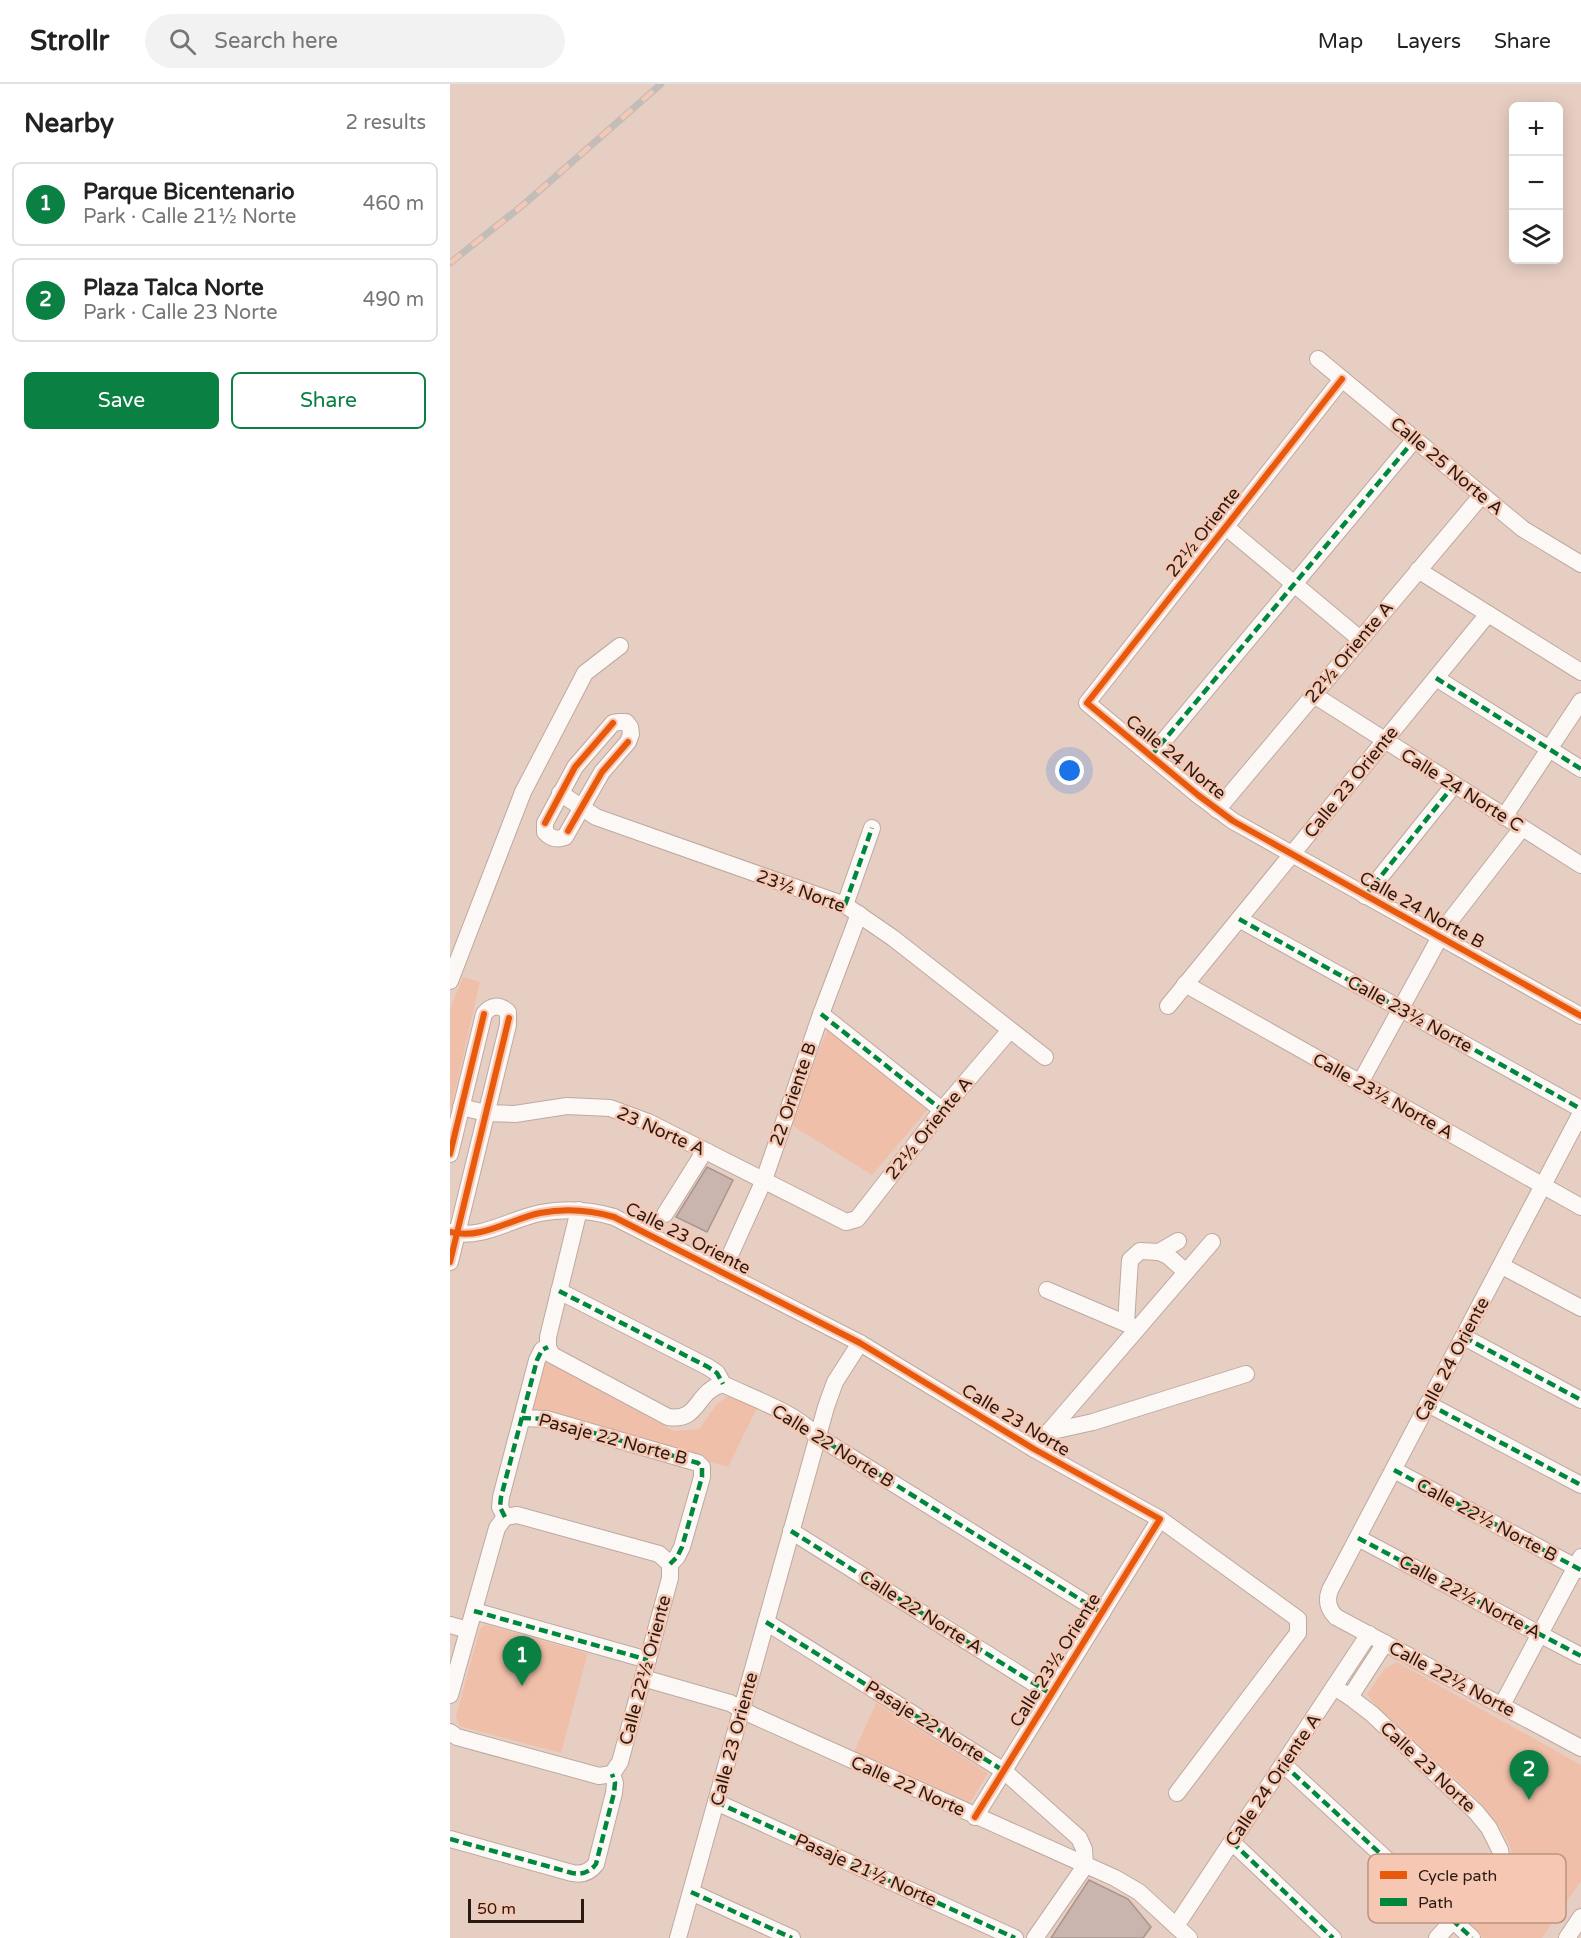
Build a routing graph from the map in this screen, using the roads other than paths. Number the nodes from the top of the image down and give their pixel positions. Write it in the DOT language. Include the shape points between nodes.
graph roads {
  1 [pos="1318,359"];
  2 [pos="1342,379"];
  3 [pos="1415,439"];
  4 [pos="1482,495"];
  5 [pos="1226,526"];
  6 [pos="1581,564"];
  7 [pos="1418,570"];
  8 [pos="1294,584"];
  9 [pos="1488,614"];
  10 [pos="1360,639"];
  11 [pos="620,646"];
  12 [pos="1581,672"];
  13 [pos="1436,678"];
  14 [pos="1314,695"];
  15 [pos="1581,701"];
  16 [pos="1087,703"];
  17 [pos="1384,741"];
  18 [pos="1549,749"];
  19 [pos="1151,756"];
  20 [pos="1581,769"];
  21 [pos="1454,785"];
  22 [pos="560,793"];
  23 [pos="580,808"];
  24 [pos="1217,810"];
  25 [pos="1504,817"];
  26 [pos="872,828"];
  27 [pos="1522,828"];
  28 [pos="1249,831"];
  29 [pos="1292,854"];
  30 [pos="1581,865"];
  31 [pos="1365,896"];
  32 [pos="845,905"];
  33 [pos="860,914"];
  34 [pos="1239,919"];
  35 [pos="1439,937"];
  36 [pos="450,981"];
  37 [pos="1185,984"];
  38 [pos="1168,1006"];
  39 [pos="1400,1009"];
  40 [pos="821,1014"];
  41 [pos="1581,1016"];
  42 [pos="1010,1030"];
  43 [pos="1045,1057"];
  44 [pos="1360,1083"];
  45 [pos="461,1107"];
  46 [pos="942,1110"];
  47 [pos="1581,1111"];
  48 [pos="486,1113"];
  49 [pos="708,1152"];
  50 [pos="450,1154"];
  51 [pos="764,1180"];
  52 [pos="1543,1186"];
  53 [pos="1581,1207"];
  54 [pos="579,1210"];
  55 [pos="665,1214"];
  56 [pos="846,1222"];
  57 [pos="454,1233"];
  58 [pos="1178,1241"];
  59 [pos="1212,1242"];
  60 [pos="1159,1252"];
  61 [pos="450,1262"];
  62 [pos="1502,1266"];
  63 [pos="1186,1272"];
  64 [pos="722,1273"];
  65 [pos="1047,1290"];
  66 [pos="560,1291"];
  67 [pos="1581,1308"];
  68 [pos="1132,1326"];
  69 [pos="1464,1337"];
  70 [pos="860,1343"];
  71 [pos="548,1347"];
  72 [pos="1246,1374"];
  73 [pos="723,1384"];
  74 [pos="1581,1400"];
  75 [pos="1428,1404"];
  76 [pos="522,1418"];
  77 [pos="1048,1432"];
  78 [pos="817,1436"];
  79 [pos="1034,1449"];
  80 [pos="702,1467"];
  81 [pos="1394,1470"];
  82 [pos="1581,1485"];
  83 [pos="505,1517"];
  84 [pos="1160,1519"];
  85 [pos="791,1531"];
  86 [pos="1358,1538"];
  87 [pos="670,1564"];
  88 [pos="1579,1565"];
  89 [pos="1328,1605"];
  90 [pos="474,1611"];
  91 [pos="1101,1613"];
  92 [pos="766,1622"];
  93 [pos="450,1624"];
  94 [pos="468,1630"];
  95 [pos="1369,1634"];
  96 [pos="1540,1634"];
  97 [pos="1385,1643"];
  98 [pos="1581,1656"];
  99 [pos="648,1660"];
  100 [pos="643,1678"];
  101 [pos="1334,1687"];
  102 [pos="1051,1694"];
  103 [pos="450,1695"];
  104 [pos="1350,1697"];
  105 [pos="1502,1705"];
  106 [pos="742,1709"];
  107 [pos="450,1732"];
  108 [pos="1581,1748"];
  109 [pos="1283,1764"];
  110 [pos="1004,1771"];
  111 [pos="612,1774"];
  112 [pos="1177,1793"];
  113 [pos="716,1802"];
  114 [pos="975,1817"];
  115 [pos="450,1839"];
  116 [pos="1232,1842"];
  117 [pos="1380,1854"];
  118 [pos="1501,1854"];
  119 [pos="1085,1866"];
  120 [pos="691,1892"];
  121 [pos="1581,1917"];
  122 [pos="1451,1923"];
  123 [pos="1455,1923"];
  124 [pos="1176,1926"];
  125 [pos="678,1938"];
  126 [pos="792,1938"];
  127 [pos="1015,1938"];
  128 [pos="1035,1938"];
  129 [pos="1190,1938"];
  130 [pos="1333,1938"];
  131 [pos="1437,1938"];
  132 [pos="1472,1938"];
  133 [pos="1567,1938"];
  1 -- 2 [label="street, Calle 25 Norte A"];
  2 -- 3 [label="street, Calle 25 Norte A"];
  2 -- 5 [label="street, 22½ Oriente"];
  3 -- 4 [label="street, Calle 25 Norte A"];
  3 -- 8 [label="street"];
  4 -- 6 [label="street, Calle 25 Norte A" via="1523,529"];
  4 -- 7 [label="street, 22½ Oriente A"];
  5 -- 8 [label="street"];
  5 -- 16 [label="street, 22½ Oriente"];
  7 -- 9 [label="street"];
  7 -- 10 [label="street, 22½ Oriente A"];
  8 -- 10 [label="street"];
  8 -- 19 [label="street"];
  9 -- 12 [label="street"];
  9 -- 13 [label="street, Calle 23 Oriente"];
  10 -- 14 [label="street, 22½ Oriente A"];
  11 -- 36 [label="street" via="585,673 523,792"];
  13 -- 17 [label="street, Calle 23 Oriente"];
  13 -- 18 [label="street"];
  14 -- 17 [label="street, Calle 24 Norte C"];
  14 -- 24 [label="street, 22½ Oriente A"];
  15 -- 18 [label="street"];
  16 -- 19 [label="street, Calle 24 Norte"];
  17 -- 21 [label="street, Calle 24 Norte C"];
  17 -- 29 [label="street, Calle 23 Oriente"];
  18 -- 20 [label="street"];
  18 -- 25 [label="street"];
  19 -- 24 [label="street, Calle 24 Norte"];
  21 -- 25 [label="street, Calle 24 Norte C"];
  21 -- 31 [label="street"];
  22 -- 23 [label="street, 23½ Norte"];
  22 -- 23 [label="street" via="545,823 548,835 565,837"];
  22 -- 23 [label="street" via="574,767 613,723 626,723 631,734 628,742 602,772"];
  23 -- 32 [label="street, 23½ Norte"];
  24 -- 28 [label="street, Calle 24 Norte"];
  25 -- 27 [label="street, Calle 24 Norte C"];
  26 -- 32 [label="street"];
  27 -- 30 [label="street, Calle 24 Norte C"];
  27 -- 35 [label="street"];
  28 -- 29 [label="street, Calle 24 Norte B"];
  29 -- 31 [label="street, Calle 24 Norte B"];
  29 -- 34 [label="street, Calle 23 Oriente"];
  31 -- 35 [label="street, Calle 24 Norte B"];
  32 -- 33 [label="street, 23½ Norte"];
  33 -- 40 [label="street, 22 Oriente B"];
  33 -- 42 [label="street, 23½ Norte"];
  34 -- 37 [label="street, Calle 23 Oriente"];
  34 -- 39 [label="street, Calle 23½ Norte"];
  35 -- 39 [label="street"];
  35 -- 41 [label="street, Calle 24 Norte B"];
  37 -- 38 [label="street, Calle 23 Oriente"];
  37 -- 44 [label="street, Calle 23½ Norte A"];
  39 -- 44 [label="street"];
  39 -- 47 [label="street, Calle 23½ Norte"];
  40 -- 46 [label="street"];
  40 -- 51 [label="street, 22 Oriente B"];
  42 -- 43 [label="street, 23½ Norte"];
  42 -- 46 [label="street, 22½ Oriente A"];
  44 -- 52 [label="street, Calle 23½ Norte A"];
  45 -- 48 [label="street, 23 Norte A"];
  45 -- 48 [label="street" via="484,1014 496,1006 508,1012 509,1018"];
  45 -- 50 [label="street"];
  46 -- 56 [label="street, 22½ Oriente A" via="856,1220"];
  47 -- 52 [label="street, Calle 24 Oriente"];
  48 -- 49 [label="street, 23 Norte A" via="515,1114 567,1106 610,1108"];
  48 -- 57 [label="street"];
  49 -- 51 [label="street, 23 Norte A"];
  49 -- 55 [label="street" via="704,1152"];
  51 -- 56 [label="street, 23 Norte A"];
  51 -- 64 [label="street, 22 Oriente B"];
  52 -- 53 [label="street, Calle 23½ Norte A"];
  52 -- 62 [label="street, Calle 24 Oriente"];
  54 -- 57 [label="street, Calle 23 Oriente" via="539,1213 479,1233"];
  54 -- 64 [label="street, Calle 23 Oriente" via="614,1217"];
  54 -- 66 [label="street"];
  57 -- 61 [label="street"];
  58 -- 60 [label="street"];
  59 -- 63 [label="street"];
  60 -- 63 [label="street"];
  60 -- 68 [label="street" via="1140,1251 1130,1260"];
  62 -- 67 [label="street"];
  62 -- 69 [label="street, Calle 24 Oriente"];
  63 -- 68 [label="street"];
  64 -- 70 [label="street, Calle 23 Oriente"];
  65 -- 68 [label="street"];
  66 -- 71 [label="street"];
  66 -- 73 [label="street, Calle 22 Norte B" via="708,1367"];
  68 -- 77 [label="street"];
  69 -- 74 [label="street"];
  69 -- 75 [label="street, Calle 24 Oriente"];
  70 -- 78 [label="street, Calle 23 Oriente" via="835,1382"];
  70 -- 79 [label="street, Calle 23 Norte"];
  71 -- 73 [label="street" via="552,1355 668,1418 690,1415 704,1394"];
  71 -- 76 [label="street" via="537,1360"];
  72 -- 77 [label="street" via="1093,1422"];
  73 -- 78 [label="street, Calle 22 Norte B" via="794,1418"];
  75 -- 81 [label="street, Calle 24 Oriente"];
  75 -- 82 [label="street"];
  76 -- 80 [label="street, Pasaje 22 Norte B" via="546,1419 694,1460"];
  76 -- 83 [label="street" via="500,1502"];
  77 -- 79 [label="street"];
  78 -- 85 [label="street, Calle 23 Oriente"];
  78 -- 91 [label="street, Calle 22 Norte B"];
  79 -- 84 [label="street, Calle 23 Norte"];
  80 -- 87 [label="street, Calle 22½ Oriente" via="682,1547"];
  81 -- 86 [label="street, Calle 24 Oriente"];
  81 -- 88 [label="street, Calle 22½ Norte B"];
  83 -- 87 [label="street" via="517,1515 659,1554"];
  83 -- 90 [label="street" via="498,1523"];
  84 -- 91 [label="street, Calle 23½ Oriente"];
  84 -- 112 [label="street, Calle 23 Norte" via="1299,1619 1298,1633"];
  85 -- 92 [label="street, Calle 23 Oriente"];
  85 -- 102 [label="street, Calle 22 Norte A"];
  86 -- 89 [label="street, Calle 24 Oriente" via="1330,1590"];
  86 -- 96 [label="street, Calle 22½ Norte A"];
  87 -- 99 [label="street, Calle 22½ Oriente" via="670,1578"];
  88 -- 96 [label="street"];
  89 -- 95 [label="street, Calle 22½ Norte" via="1336,1617"];
  90 -- 94 [label="street"];
  90 -- 99 [label="street"];
  91 -- 102 [label="street, Calle 23½ Oriente"];
  92 -- 106 [label="street, Calle 23 Oriente"];
  92 -- 110 [label="street, Pasaje 22 Norte"];
  93 -- 94 [label="street"];
  94 -- 103 [label="street"];
  95 -- 97 [label="street, Calle 22½ Norte"];
  95 -- 101 [label="street, Calle 24 Oriente A"];
  96 -- 98 [label="street, Calle 22½ Norte A"];
  96 -- 105 [label="street"];
  97 -- 104 [label="street"];
  97 -- 105 [label="street, Calle 22½ Norte"];
  99 -- 100 [label="street, Calle 22½ Oriente"];
  100 -- 106 [label="street, Calle 22 Norte"];
  100 -- 111 [label="street, Calle 22½ Oriente" via="620,1762"];
  101 -- 104 [label="street, Calle 23 Norte"];
  101 -- 109 [label="street, Calle 24 Oriente A"];
  102 -- 110 [label="street, Calle 23½ Oriente"];
  104 -- 118 [label="street, Calle 23 Norte" via="1476,1812 1489,1828"];
  105 -- 108 [label="street, Calle 22½ Norte"];
  106 -- 113 [label="street, Calle 23 Oriente"];
  106 -- 114 [label="street, Calle 22 Norte"];
  107 -- 111 [label="street" via="598,1776"];
  109 -- 116 [label="street, Calle 24 Oriente A"];
  109 -- 117 [label="street"];
  110 -- 114 [label="street, Calle 23½ Oriente"];
  110 -- 119 [label="street, Pasaje 22 Norte" via="1079,1838"];
  111 -- 115 [label="street, Calle 22½ Oriente" via="614,1793 596,1864 588,1872 578,1874"];
  113 -- 120 [label="street, Calle 23 Oriente"];
  113 -- 127 [label="street, Pasaje 21½ Norte"];
  114 -- 119 [label="street, Calle 22 Norte"];
  116 -- 124 [label="street, Calle 24 Oriente A"];
  116 -- 130 [label="street"];
  119 -- 124 [label="street, Calle 22 Norte" via="1132,1887"];
  119 -- 128 [label="street"];
  120 -- 125 [label="street, Calle 23 Oriente"];
  120 -- 126 [label="street"];
  121 -- 133 [label="street"];
  122 -- 131 [label="street"];
  123 -- 132 [label="street"];
  124 -- 129 [label="street, Calle 22 Norte"];
}
